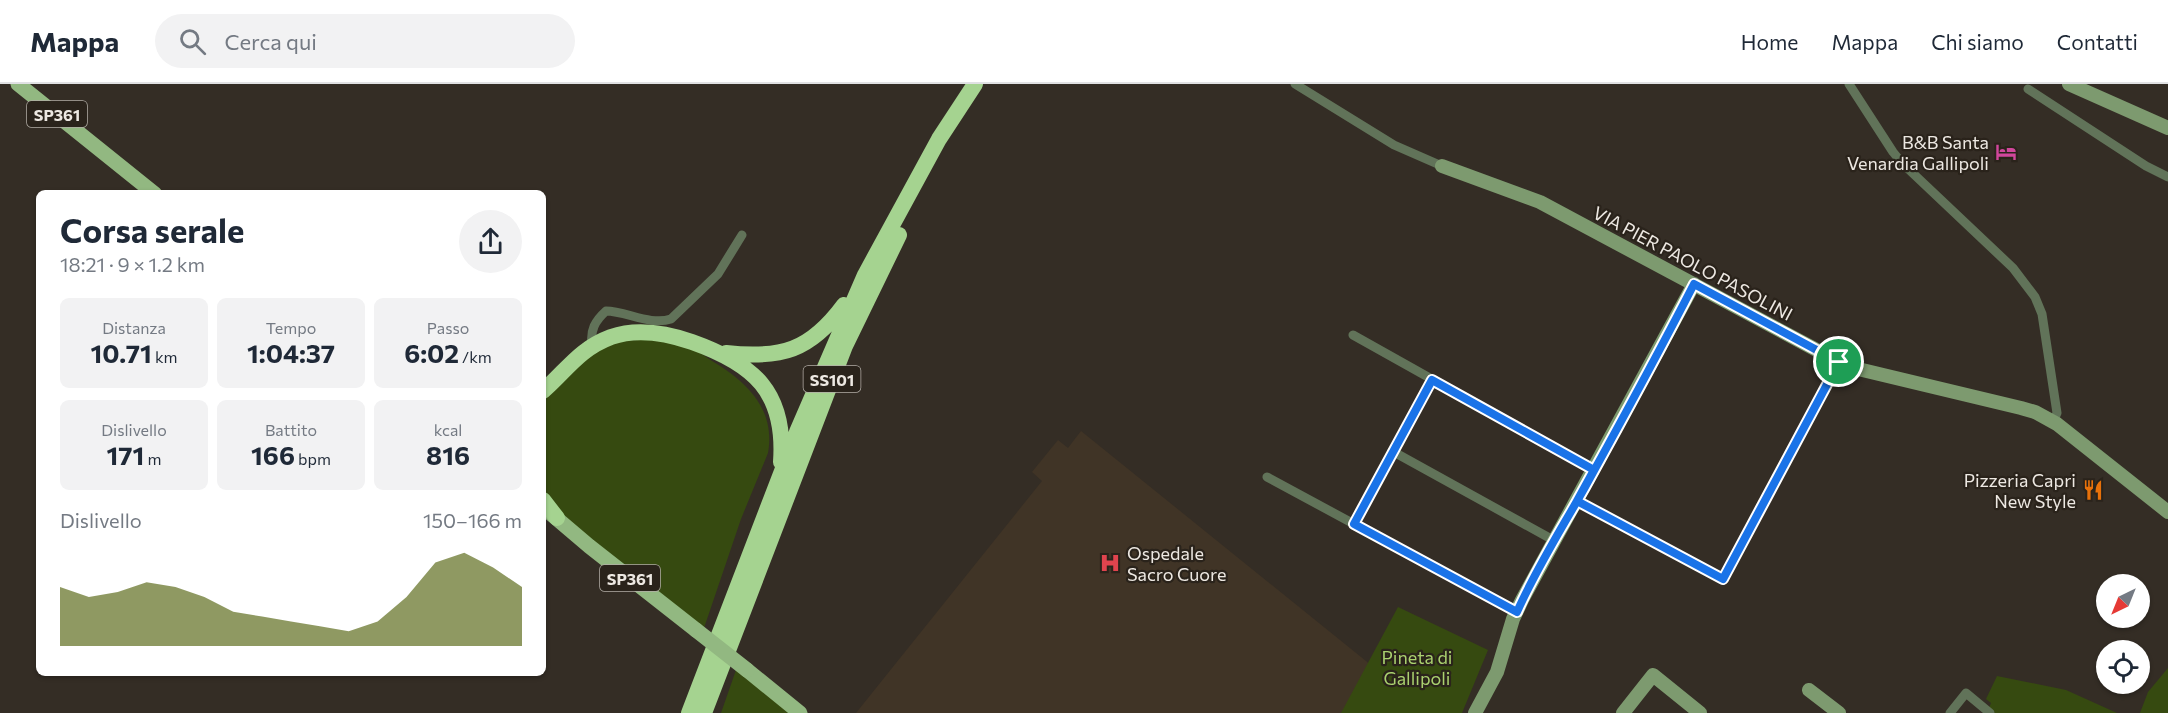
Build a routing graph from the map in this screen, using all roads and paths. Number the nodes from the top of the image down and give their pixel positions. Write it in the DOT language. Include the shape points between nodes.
graph roads {
  1 [pos="18,84"];
  2 [pos="975,84"];
  3 [pos="986,84"];
  4 [pos="1295,84"];
  5 [pos="1849,84"];
  6 [pos="2069,84"];
  7 [pos="2028,89"];
  8 [pos="2168,128"];
  9 [pos="1442,166"];
  10 [pos="2168,177"];
  11 [pos="150,190"];
  12 [pos="742,235"];
  13 [pos="865,275"];
  14 [pos="1694,284"];
  15 [pos="1353,336"];
  16 [pos="592,345"];
  17 [pos="721,352"];
  18 [pos="1839,362"];
  19 [pos="1432,380"];
  20 [pos="546,389"];
  21 [pos="2053,422"];
  22 [pos="1392,451"];
  23 [pos="1594,470"];
  24 [pos="1267,477"];
  25 [pos="780,478"];
  26 [pos="1577,501"];
  27 [pos="546,504"];
  28 [pos="546,509"];
  29 [pos="2168,512"];
  30 [pos="557,518"];
  31 [pos="1354,524"];
  32 [pos="1555,541"];
  33 [pos="1517,612"];
  34 [pos="713,690"];
  35 [pos="1809,690"];
  36 [pos="689,713"];
  37 [pos="704,713"];
  38 [pos="709,713"];
  39 [pos="800,713"];
  40 [pos="1475,713"];
  41 [pos="1623,713"];
  42 [pos="1700,713"];
  43 [pos="1839,713"];
  44 [pos="1950,713"];
  45 [pos="1990,713"];
  1 -- 11 [label="main road, SP361"];
  2 -- 13 [label="highway, SS101" via="939,139"];
  3 -- 34 [label="highway, SS101" via="948,144 844,346"];
  4 -- 9 [label="street, VIA PIER PAOLO PASOLINI" via="1394,145"];
  5 -- 21 [label="street" via="1902,164 2013,268 2035,297 2057,413"];
  6 -- 8 [label="street"];
  7 -- 10 [label="street"];
  9 -- 14 [label="street, VIA PIER PAOLO PASOLINI" via="1540,202"];
  12 -- 16 [label="street" via="718,274 671,319 651,320 606,311 593,326"];
  13 -- 17 [label="highway" via="831,322 802,345 766,356"];
  13 -- 25 [label="highway, SS101"];
  14 -- 18 [label="street, VIA PIER PAOLO PASOLINI"];
  14 -- 23 [label="street"];
  15 -- 19 [label="street"];
  16 -- 17 [label="highway" via="613,336 660,332"];
  16 -- 20 [label="highway" via="576,356"];
  17 -- 25 [label="highway" via="759,379 771,397 780,420"];
  18 -- 21 [label="street, VIA PIER PAOLO PASOLINI" via="2021,408"];
  18 -- 26 [label="street" via="1723,579"];
  19 -- 22 [label="street"];
  19 -- 23 [label="street"];
  21 -- 29 [label="street, VIA PIER PAOLO PASOLINI"];
  22 -- 31 [label="street"];
  22 -- 32 [label="street"];
  23 -- 26 [label="street"];
  24 -- 31 [label="street"];
  25 -- 36 [label="highway, SS101"];
  26 -- 32 [label="street"];
  27 -- 30 [label="highway"];
  28 -- 30 [label="main road, SP361"];
  30 -- 39 [label="main road, SP361, bridge"];
  31 -- 33 [label="street"];
  32 -- 33 [label="street"];
  33 -- 40 [label="street" via="1497,672"];
  34 -- 37 [label="highway, SS101"];
  34 -- 38 [label="highway"];
  35 -- 43 [label="street"];
  41 -- 42 [label="street" via="1653,675"];
  44 -- 45 [label="street" via="1966,693"];
}
